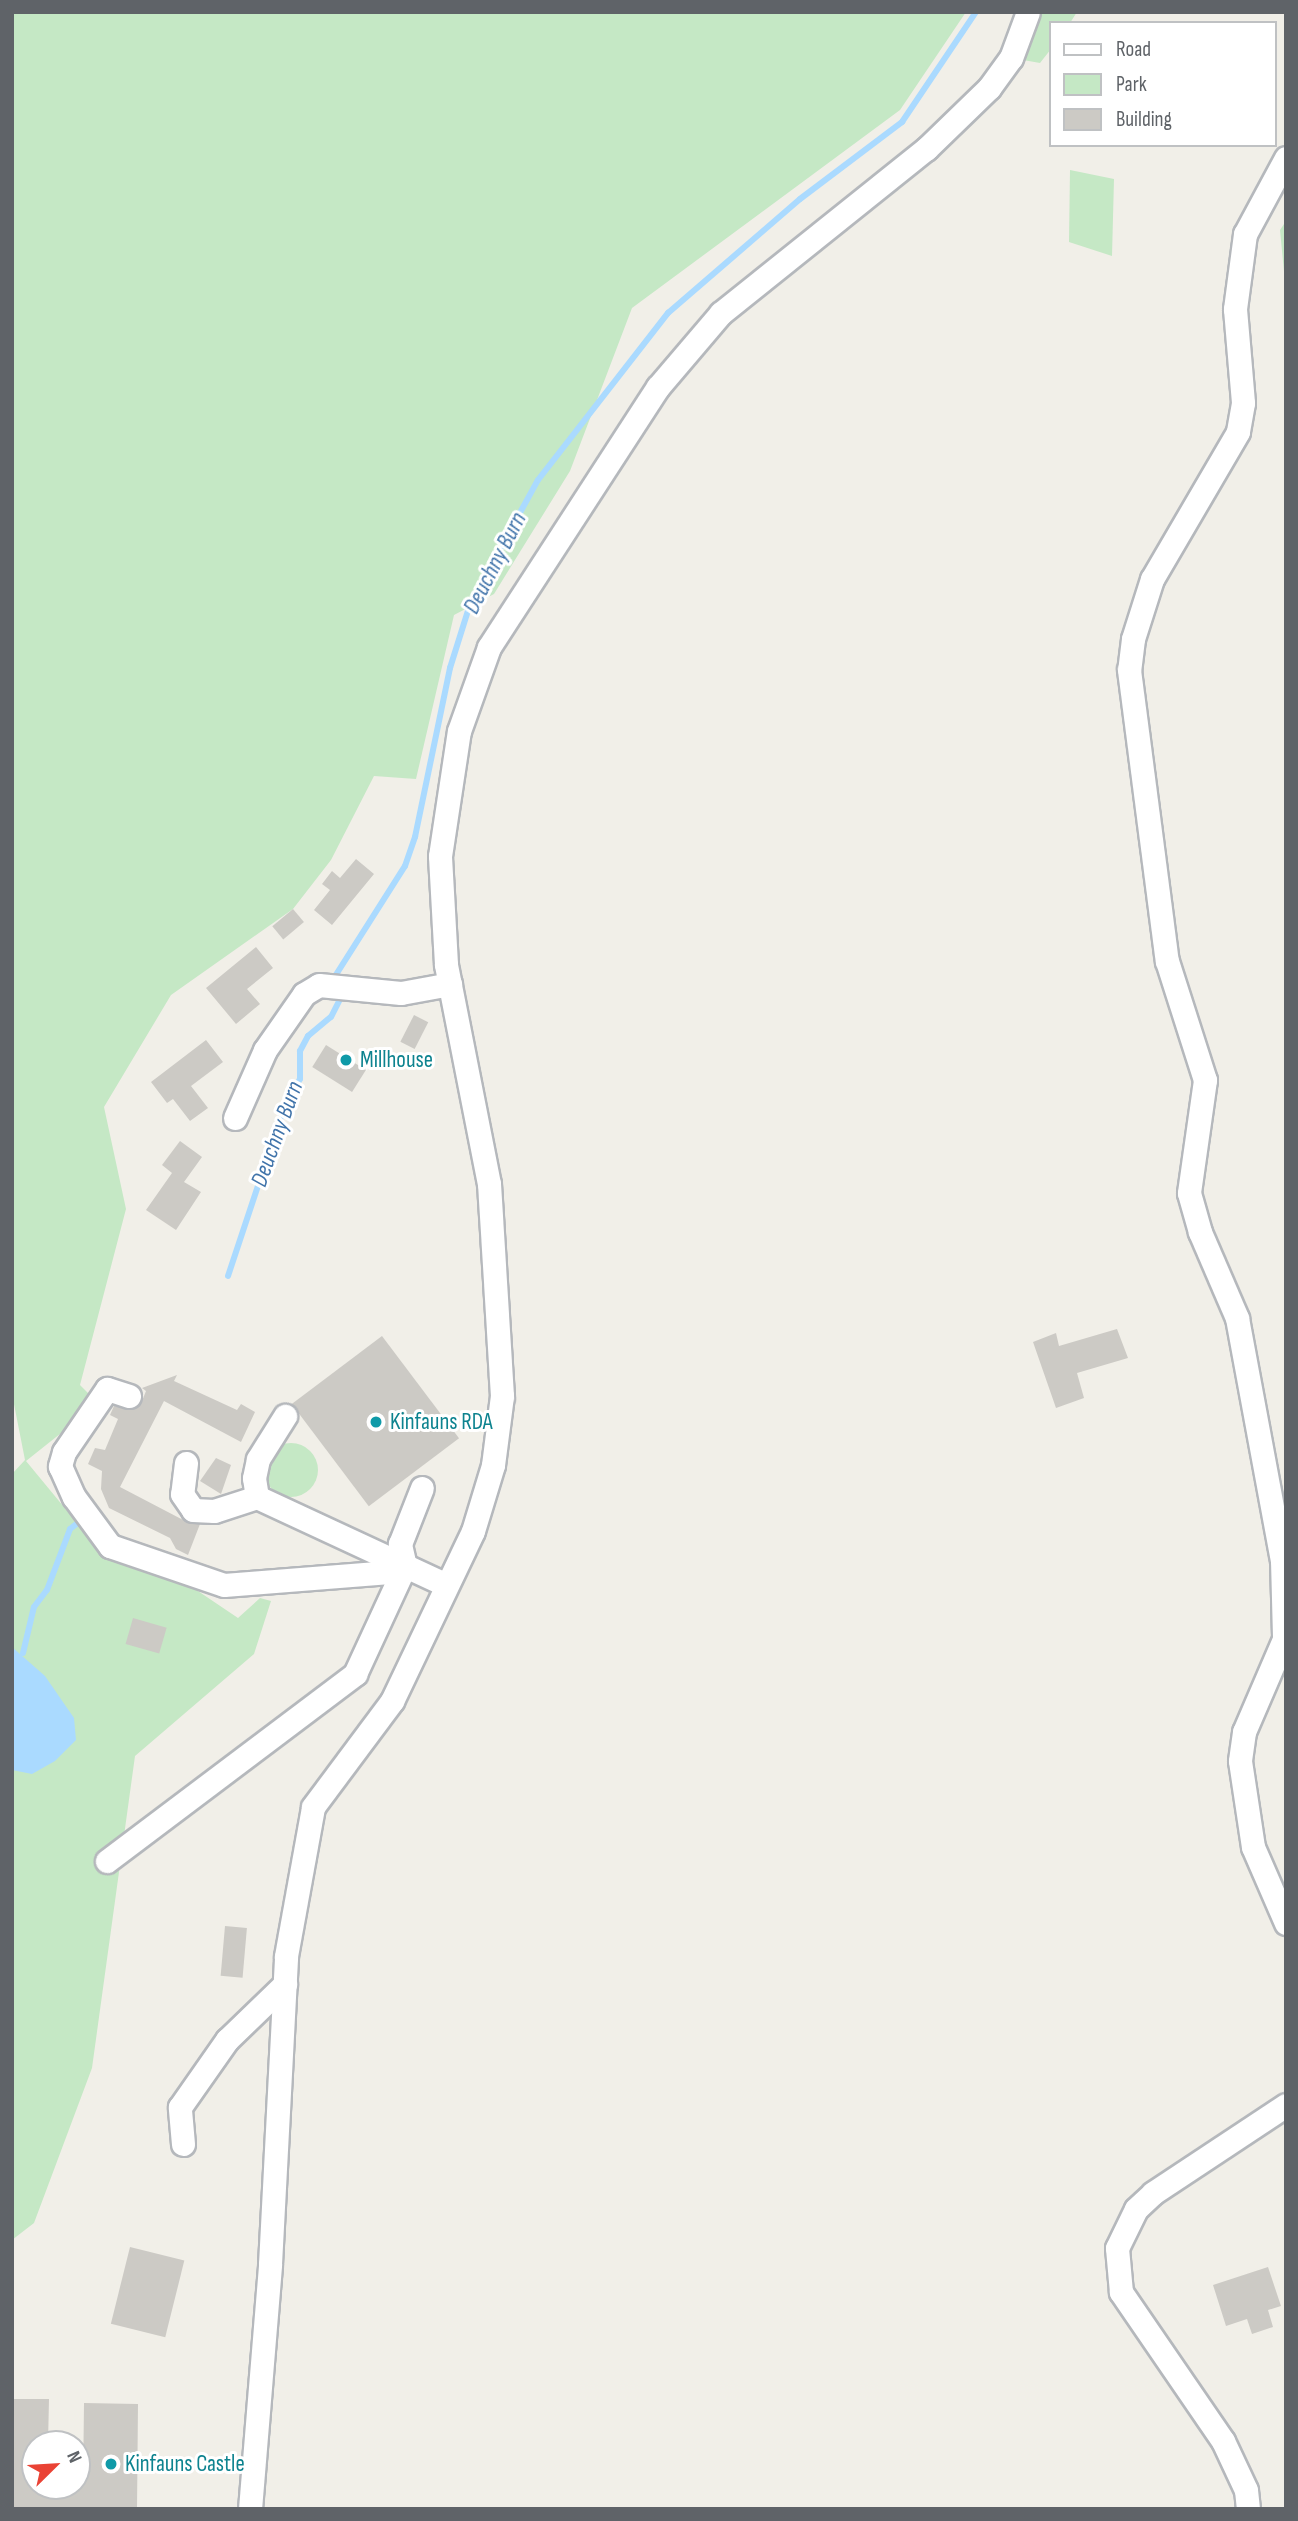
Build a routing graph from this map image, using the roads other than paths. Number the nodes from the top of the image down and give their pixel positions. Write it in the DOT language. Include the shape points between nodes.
graph roads {
  1 [pos="1028,12"];
  2 [pos="1286,158"];
  3 [pos="450,984"];
  4 [pos="235,1118"];
  5 [pos="129,1396"];
  6 [pos="285,1416"];
  7 [pos="186,1463"];
  8 [pos="422,1488"];
  9 [pos="257,1497"];
  10 [pos="401,1564"];
  11 [pos="447,1585"];
  12 [pos="107,1861"];
  13 [pos="1286,1923"];
  14 [pos="285,1984"];
  15 [pos="1286,2105"];
  16 [pos="183,2144"];
  17 [pos="250,2509"];
  18 [pos="1248,2509"];
  1 -- 3 [label="street" via="1010,58 989,88 926,149 720,313 658,387 489,647 459,731 440,856"];
  2 -- 13 [label="street" via="1245,234 1235,309 1243,403 1238,432 1152,579 1133,639 1129,670 1167,961 1205,1080 1189,1193 1200,1232 1237,1318 1282,1560 1284,1639 1244,1732 1240,1761 1253,1847"];
  3 -- 4 [label="street" via="401,993 319,985 304,994 265,1050"];
  3 -- 11 [label="street" via="489,1184 502,1396 493,1465 473,1531"];
  5 -- 10 [label="street" via="107,1389 64,1452 60,1466 74,1497 110,1546 224,1585 389,1572"];
  6 -- 9 [label="street" via="258,1459"];
  7 -- 9 [label="street" via="182,1494 193,1510 215,1511"];
  8 -- 10 [label="street" via="400,1544"];
  9 -- 10 [label="street"];
  10 -- 11 [label="street"];
  10 -- 12 [label="street" via="355,1674"];
  11 -- 14 [label="street" via="392,1702 313,1807"];
  14 -- 16 [label="street" via="227,2040 180,2107"];
  14 -- 17 [label="street" via="270,2264"];
  15 -- 18 [label="street" via="1153,2193 1136,2209 1117,2248 1121,2292 1223,2441 1245,2490"];
}
